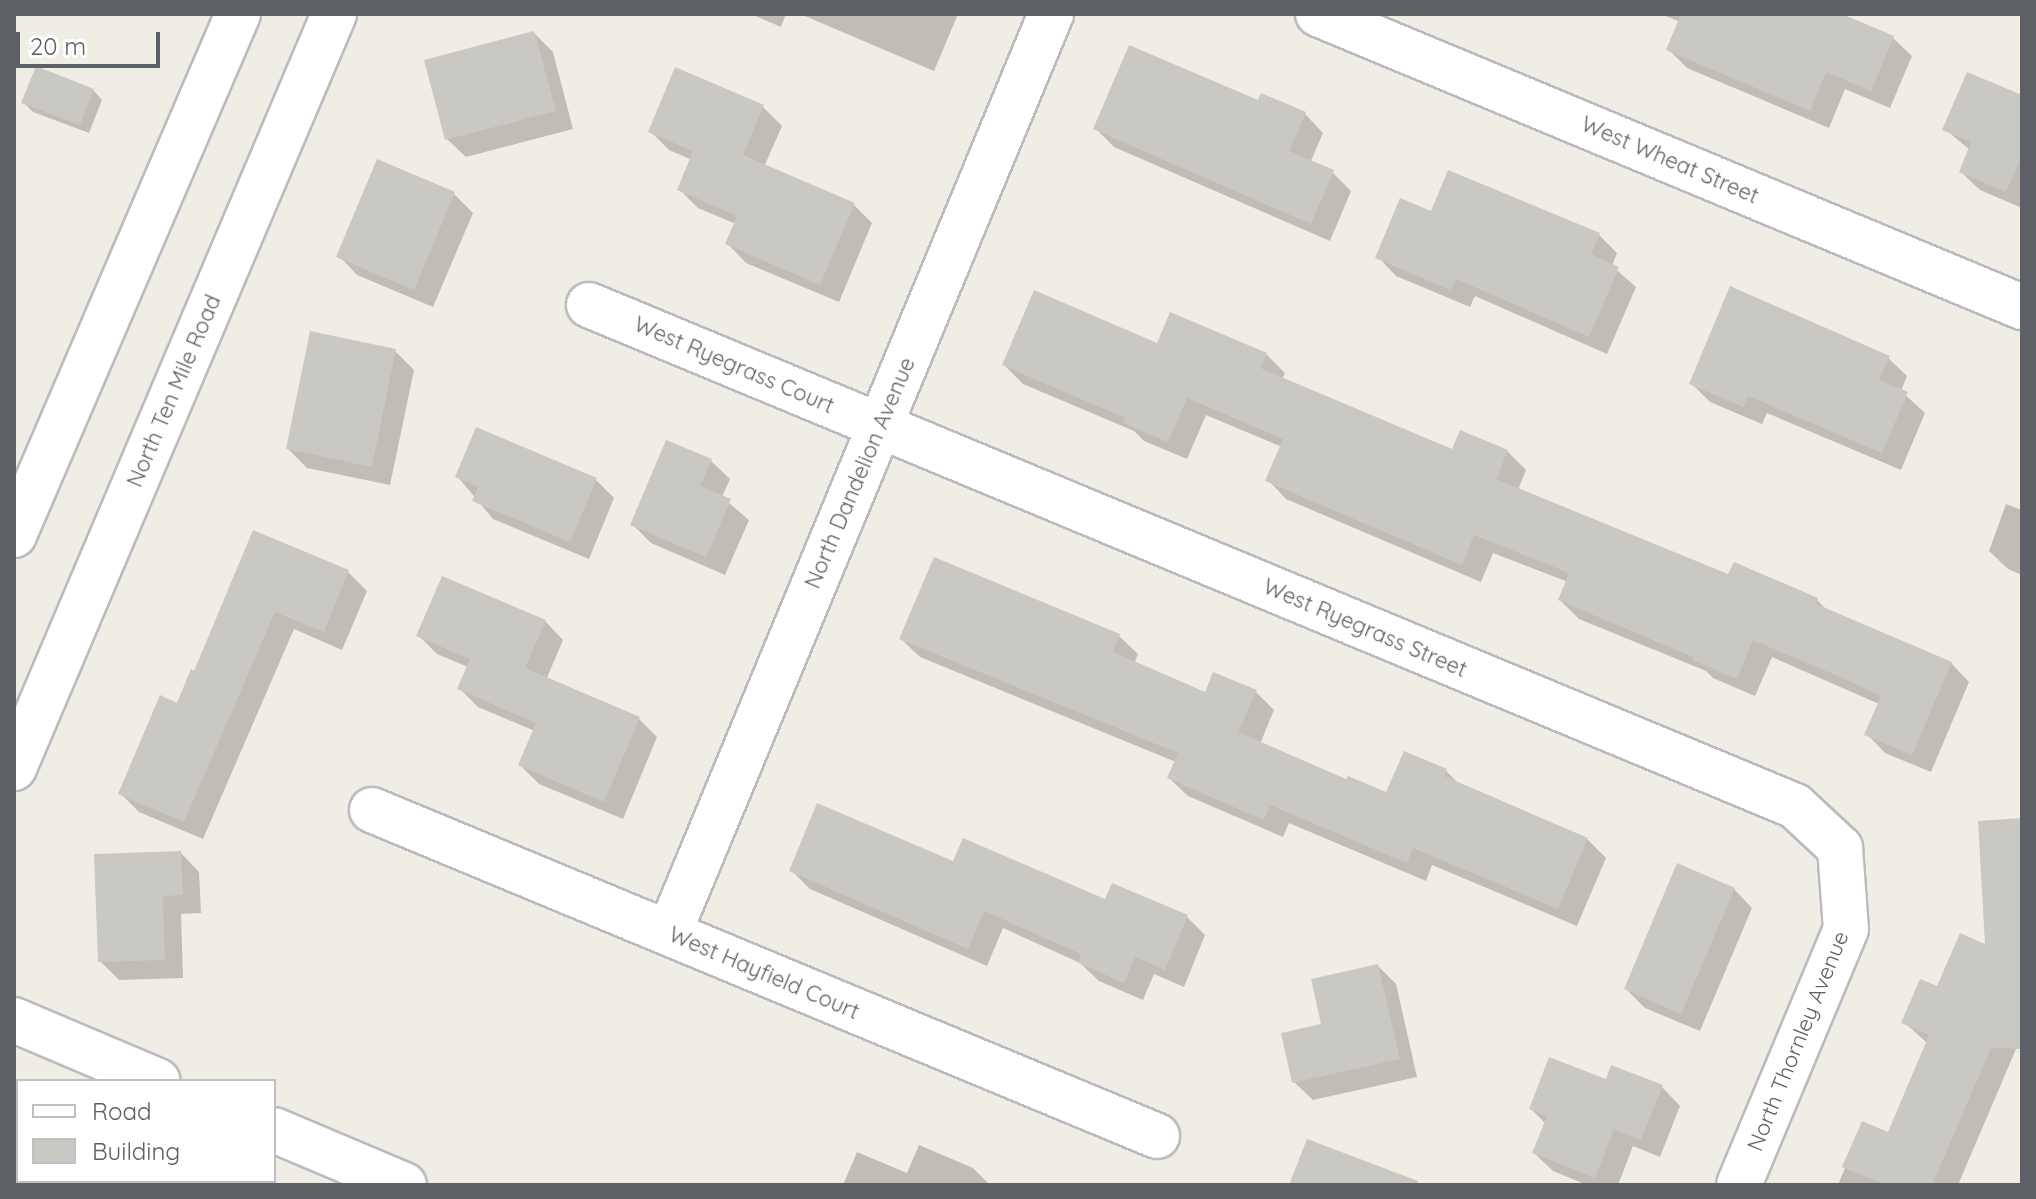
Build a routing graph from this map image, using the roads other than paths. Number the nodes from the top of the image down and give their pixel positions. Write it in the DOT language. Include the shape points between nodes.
graph roads {
  1 [pos="238,14"];
  2 [pos="334,14"];
  3 [pos="1051,14"];
  4 [pos="1318,14"];
  5 [pos="589,305"];
  6 [pos="2022,307"];
  7 [pos="879,426"];
  8 [pos="14,535"];
  9 [pos="14,768"];
  10 [pos="372,810"];
  11 [pos="1840,848"];
  12 [pos="669,933"];
  13 [pos="14,1020"];
  14 [pos="153,1079"];
  15 [pos="276,1131"];
  16 [pos="1157,1136"];
  17 [pos="404,1185"];
  18 [pos="1739,1185"];
  1 -- 8 [label="street"];
  2 -- 9 [label="street, North Ten Mile Road"];
  3 -- 7 [label="street, North Dandelion Avenue"];
  4 -- 6 [label="street, West Wheat Street"];
  5 -- 7 [label="street, West Ryegrass Court"];
  7 -- 11 [label="street, West Ryegrass Street" via="1795,806"];
  7 -- 12 [label="street, North Dandelion Avenue"];
  10 -- 12 [label="street, West Hayfield Court"];
  11 -- 18 [label="street, North Thornley Avenue" via="1846,929"];
  12 -- 16 [label="street, West Hayfield Court"];
  13 -- 14 [label="street"];
  15 -- 17 [label="street"];
}
